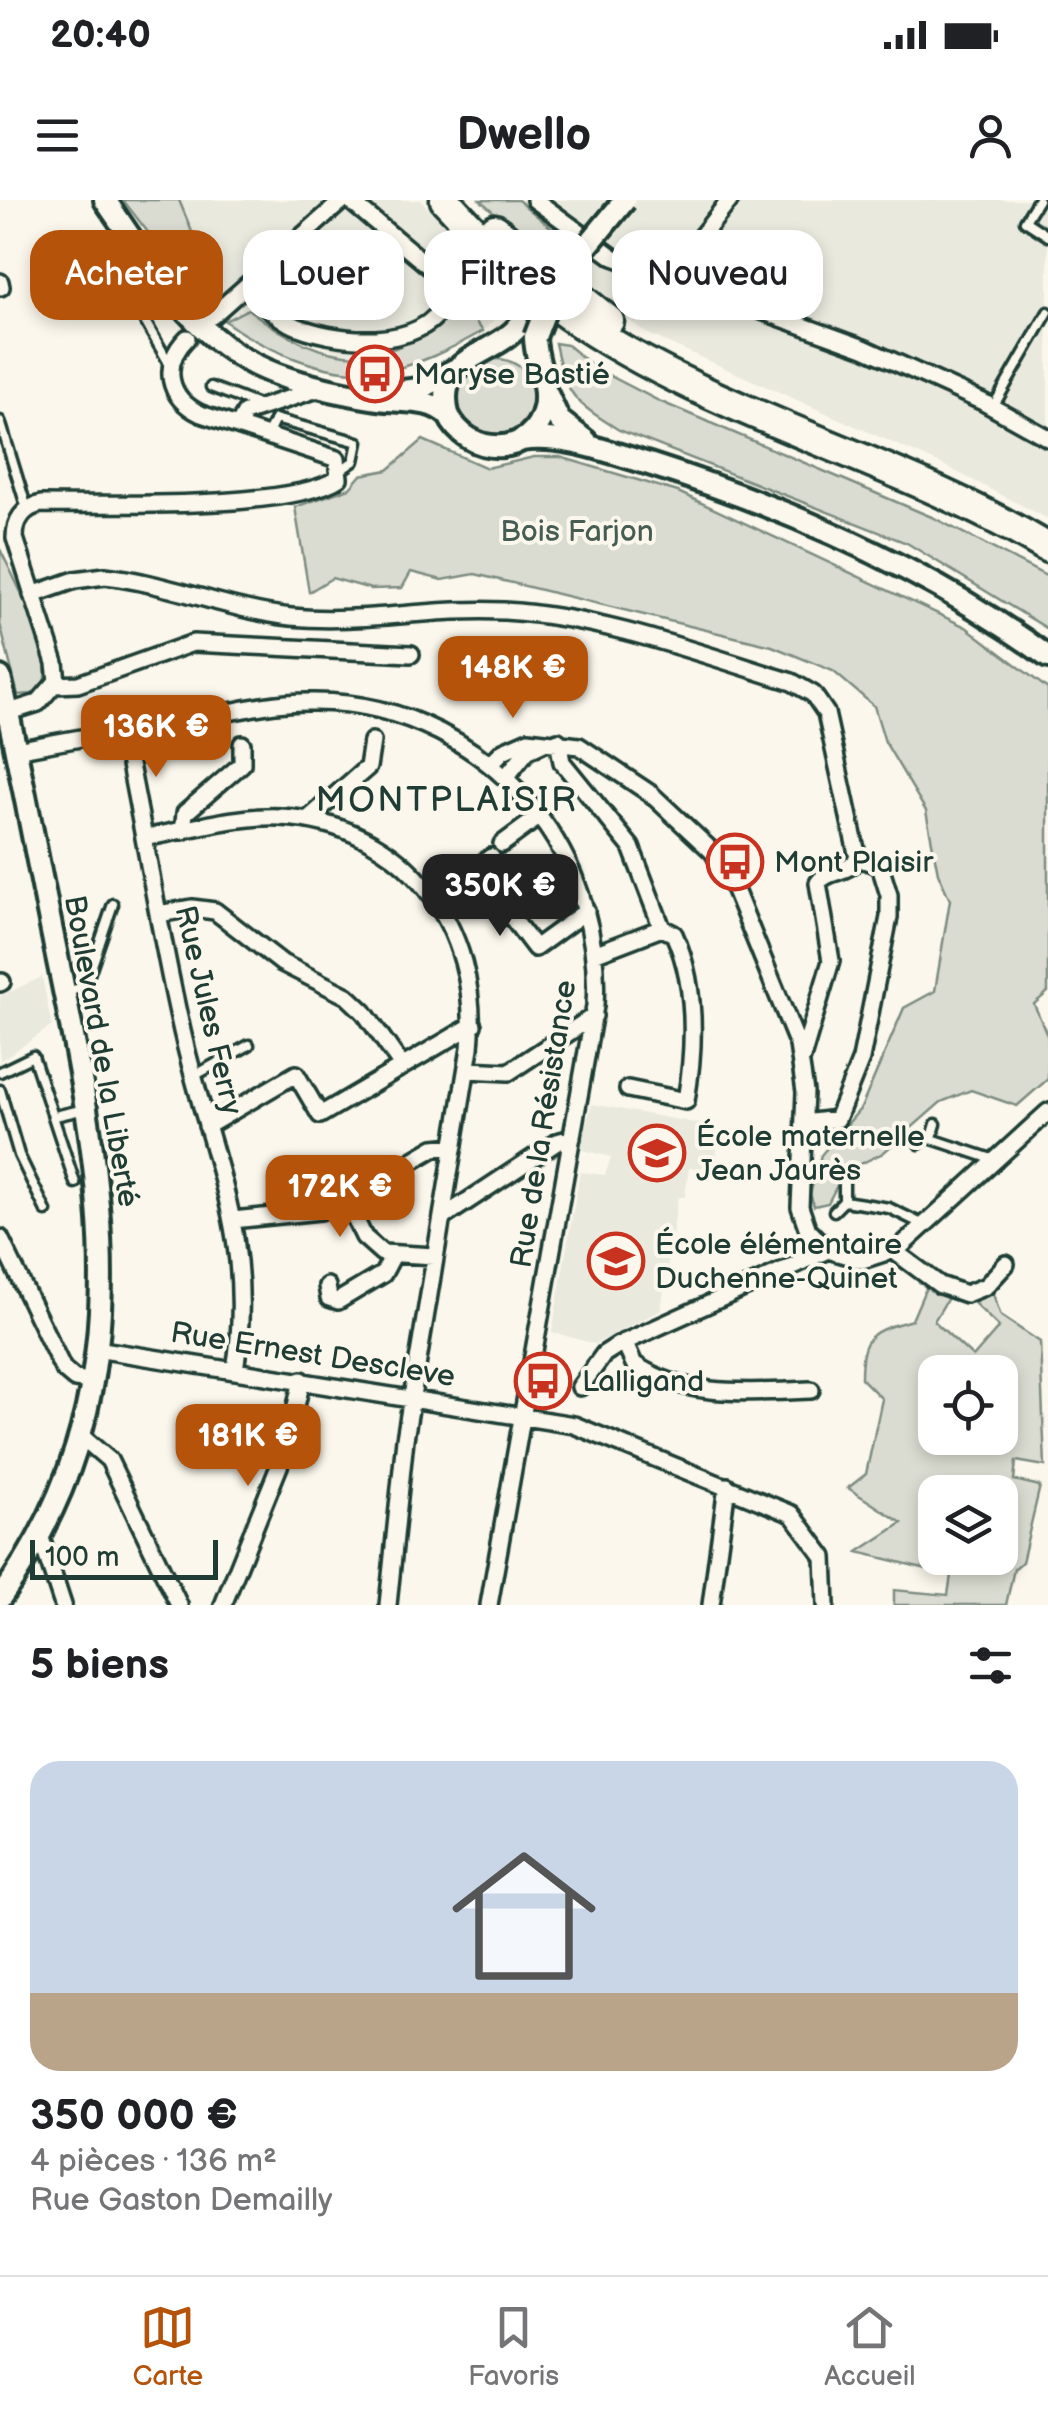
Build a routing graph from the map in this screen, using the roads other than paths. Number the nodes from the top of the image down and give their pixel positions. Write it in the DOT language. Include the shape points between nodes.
graph roads {
  1 [pos="105,200"];
  2 [pos="346,200"];
  3 [pos="445,200"];
  4 [pos="467,200"];
  5 [pos="534,200"];
  6 [pos="614,200"];
  7 [pos="625,200"];
  8 [pos="730,200"];
  9 [pos="1038,200"];
  10 [pos="312,230"];
  11 [pos="383,230"];
  12 [pos="706,230"];
  13 [pos="1048,236"];
  14 [pos="404,247"];
  15 [pos="612,256"];
  16 [pos="243,290"];
  17 [pos="223,307"];
  18 [pos="1048,312"];
  19 [pos="144,320"];
  20 [pos="285,320"];
  21 [pos="787,320"];
  22 [pos="526,333"];
  23 [pos="188,338"];
  24 [pos="488,349"];
  25 [pos="170,365"];
  26 [pos="455,369"];
  27 [pos="542,381"];
  28 [pos="211,386"];
  29 [pos="325,387"];
  30 [pos="262,407"];
  31 [pos="993,407"];
  32 [pos="450,416"];
  33 [pos="0,421"];
  34 [pos="238,426"];
  35 [pos="267,436"];
  36 [pos="1048,438"];
  37 [pos="521,440"];
  38 [pos="625,457"];
  39 [pos="342,470"];
  40 [pos="27,508"];
  41 [pos="1048,529"];
  42 [pos="1048,548"];
  43 [pos="32,596"];
  44 [pos="412,654"];
  45 [pos="1048,657"];
  46 [pos="0,677"];
  47 [pos="55,685"];
  48 [pos="4,714"];
  49 [pos="123,731"];
  50 [pos="372,741"];
  51 [pos="558,741"];
  52 [pos="242,744"];
  53 [pos="16,750"];
  54 [pos="491,764"];
  55 [pos="506,777"];
  56 [pos="540,816"];
  57 [pos="308,820"];
  58 [pos="183,830"];
  59 [pos="144,838"];
  60 [pos="858,858"];
  61 [pos="475,869"];
  62 [pos="434,900"];
  63 [pos="112,904"];
  64 [pos="586,912"];
  65 [pos="159,914"];
  66 [pos="662,928"];
  67 [pos="594,954"];
  68 [pos="65,993"];
  69 [pos="594,1016"];
  70 [pos="473,1025"];
  71 [pos="248,1045"];
  72 [pos="802,1059"];
  73 [pos="402,1066"];
  74 [pos="467,1070"];
  75 [pos="0,1072"];
  76 [pos="194,1076"];
  77 [pos="0,1090"];
  78 [pos="628,1090"];
  79 [pos="87,1108"];
  80 [pos="55,1116"];
  81 [pos="1045,1121"];
  82 [pos="804,1123"];
  83 [pos="936,1124"];
  84 [pos="207,1126"];
  85 [pos="572,1138"];
  86 [pos="930,1138"];
  87 [pos="919,1144"];
  88 [pos="452,1154"];
  89 [pos="995,1160"];
  90 [pos="844,1181"];
  91 [pos="75,1182"];
  92 [pos="346,1200"];
  93 [pos="844,1201"];
  94 [pos="46,1211"];
  95 [pos="834,1211"];
  96 [pos="442,1218"];
  97 [pos="233,1220"];
  98 [pos="924,1226"];
  99 [pos="0,1238"];
  100 [pos="828,1250"];
  101 [pos="894,1250"];
  102 [pos="436,1256"];
  103 [pos="392,1257"];
  104 [pos="1006,1264"];
  105 [pos="327,1286"];
  106 [pos="624,1342"];
  107 [pos="96,1349"];
  108 [pos="235,1370"];
  109 [pos="302,1380"];
  110 [pos="91,1381"];
  111 [pos="580,1387"];
  112 [pos="810,1390"];
  113 [pos="412,1397"];
  114 [pos="523,1414"];
  115 [pos="81,1436"];
  116 [pos="727,1486"];
  117 [pos="42,1538"];
  118 [pos="0,1598"];
  119 [pos="63,1605"];
  120 [pos="179,1605"];
  121 [pos="223,1605"];
  122 [pos="388,1605"];
  123 [pos="489,1605"];
  124 [pos="711,1605"];
  125 [pos="826,1605"];
  1 -- 29 [label="main road" via="174,297 220,342 267,371"];
  2 -- 10 [label="street"];
  2 -- 11 [label="street"];
  3 -- 42 [label="highway" via="536,291 640,360 938,491"];
  4 -- 41 [label="highway" via="574,295 665,355 957,482"];
  5 -- 15 [label="street"];
  6 -- 22 [label="main road" via="539,292"];
  7 -- 22 [label="main road, bridge" via="553,288"];
  8 -- 12 [label="street"];
  9 -- 13 [label="lane" via="1025,221"];
  14 -- 20 [label="street" via="444,279 446,300 430,322 394,336 323,334"];
  16 -- 17 [label="street"];
  18 -- 31 [label="lane"];
  19 -- 25 [label="lane"];
  21 -- 31 [label="street"];
  22 -- 24 [label="main road"];
  22 -- 27 [label="main road"];
  23 -- 25 [label="street"];
  24 -- 26 [label="main road"];
  24 -- 27 [label="main road" via="518,354"];
  25 -- 34 [label="street" via="173,389 184,404"];
  26 -- 29 [label="main road" via="410,390"];
  26 -- 32 [label="main road" via="446,392"];
  27 -- 37 [label="main road" via="541,418"];
  27 -- 38 [label="main road" via="570,431"];
  28 -- 30 [label="lane"];
  29 -- 30 [label="street"];
  29 -- 32 [label="main road" via="424,403"];
  30 -- 34 [label="street" via="245,413"];
  31 -- 36 [label="street"];
  32 -- 37 [label="main road" via="463,435 484,446"];
  33 -- 40 [label="lane"];
  34 -- 35 [label="street"];
  35 -- 39 [label="street" via="334,458"];
  35 -- 39 [label="lane" via="274,419 358,442 354,461"];
  37 -- 38 [label="main road" via="560,441"];
  38 -- 45 [label="main road" via="762,504 888,559 965,600"];
  39 -- 40 [label="street" via="326,485 241,499"];
  40 -- 43 [label="street" via="15,538"];
  43 -- 47 [label="street" via="56,667"];
  43 -- 60 [label="street" via="105,576 302,618 477,610 542,614 610,627 792,682 817,698 826,713"];
  44 -- 47 [label="street" via="194,642 75,685"];
  46 -- 48 [label="main road, Boulevard de la Liberté"];
  47 -- 48 [label="street" via="38,703"];
  48 -- 53 [label="main road, Boulevard de la Liberté"];
  49 -- 53 [label="street, Rue de la Résistance"];
  49 -- 54 [label="street, Rue de la Résistance" via="285,703 336,703 427,725"];
  49 -- 59 [label="street, Rue Jules Ferry"];
  50 -- 57 [label="street" via="368,768"];
  51 -- 54 [label="street" via="520,742"];
  51 -- 55 [label="street" via="531,748"];
  51 -- 66 [label="street" via="562,762 631,847"];
  51 -- 72 [label="street" via="612,765 713,852"];
  52 -- 58 [label="street" via="242,764 185,813"];
  53 -- 68 [label="main road, Boulevard de la Liberté"];
  54 -- 55 [label="street, Rue de la Résistance"];
  55 -- 56 [label="street, Rue de la Résistance"];
  56 -- 61 [label="street"];
  56 -- 64 [label="street, Rue de la Résistance"];
  57 -- 58 [label="street" via="248,818"];
  57 -- 62 [label="street" via="386,852"];
  58 -- 59 [label="street"];
  59 -- 65 [label="street, Rue Jules Ferry"];
  60 -- 72 [label="street" via="818,883 831,961"];
  60 -- 82 [label="street" via="877,863 889,895 865,1045 840,1115"];
  61 -- 62 [label="street"];
  61 -- 64 [label="street" via="535,948"];
  62 -- 70 [label="street" via="464,955"];
  63 -- 68 [label="lane" via="85,986"];
  64 -- 67 [label="street, Rue de la Résistance"];
  65 -- 73 [label="street" via="215,911 282,963 347,996"];
  65 -- 76 [label="street, Rue Jules Ferry"];
  66 -- 67 [label="street"];
  66 -- 78 [label="street" via="676,937 686,970 693,1050 686,1100"];
  67 -- 69 [label="street, Rue de la Résistance"];
  68 -- 79 [label="main road, Boulevard de la Liberté"];
  69 -- 74 [label="street" via="509,1072"];
  69 -- 85 [label="street, Rue de la Résistance"];
  70 -- 73 [label="street"];
  70 -- 74 [label="street"];
  71 -- 76 [label="lane"];
  72 -- 82 [label="street"];
  73 -- 84 [label="street" via="320,1114 296,1074"];
  74 -- 88 [label="street"];
  75 -- 80 [label="lane" via="33,1056"];
  76 -- 84 [label="street, Rue Jules Ferry"];
  77 -- 94 [label="lane" via="19,1155"];
  79 -- 80 [label="lane"];
  79 -- 107 [label="main road, Boulevard de la Liberté" via="102,1220"];
  80 -- 91 [label="lane"];
  81 -- 89 [label="street"];
  82 -- 100 [label="street" via="800,1208 808,1230"];
  83 -- 86 [label="lane"];
  84 -- 97 [label="street, Rue Jules Ferry"];
  85 -- 96 [label="street"];
  85 -- 114 [label="street, Rue de la Résistance"];
  86 -- 87 [label="lane"];
  86 -- 89 [label="lane"];
  88 -- 92 [label="street" via="434,1148"];
  88 -- 96 [label="street"];
  89 -- 98 [label="street"];
  90 -- 93 [label="lane"];
  92 -- 97 [label="street" via="320,1211"];
  92 -- 103 [label="street" via="368,1242"];
  93 -- 95 [label="lane"];
  93 -- 98 [label="lane" via="889,1208"];
  96 -- 102 [label="street"];
  97 -- 108 [label="street, Rue Jules Ferry" via="243,1288"];
  98 -- 101 [label="street"];
  99 -- 110 [label="street" via="63,1369"];
  100 -- 101 [label="street" via="862,1260"];
  100 -- 106 [label="street"];
  101 -- 104 [label="street" via="940,1286 966,1294 986,1286"];
  102 -- 103 [label="street"];
  102 -- 113 [label="street"];
  103 -- 105 [label="street" via="383,1274 338,1301 329,1298"];
  106 -- 111 [label="street" via="604,1354"];
  106 -- 112 [label="street" via="634,1364 681,1383 734,1392"];
  107 -- 108 [label="street, Rue Ernest Descleve"];
  107 -- 110 [label="main road, Boulevard de la Liberté"];
  108 -- 109 [label="street, Rue Ernest Descleve"];
  109 -- 113 [label="street, Rue Ernest Descleve"];
  109 -- 121 [label="street" via="286,1449"];
  110 -- 115 [label="main road, Boulevard de la Liberté"];
  113 -- 114 [label="street, Rue Ernest Descleve"];
  113 -- 122 [label="street"];
  114 -- 116 [label="street, Rue Ernest Descleve" via="574,1424"];
  114 -- 123 [label="street, Rue de la Résistance"];
  115 -- 117 [label="main road, Boulevard de la Liberté"];
  115 -- 120 [label="street" via="109,1460"];
  116 -- 124 [label="street"];
  116 -- 125 [label="street, Rue Ernest Descleve" via="798,1518 819,1546 828,1577"];
  117 -- 118 [label="main road, Boulevard de la Liberté"];
  117 -- 119 [label="street"];
}
